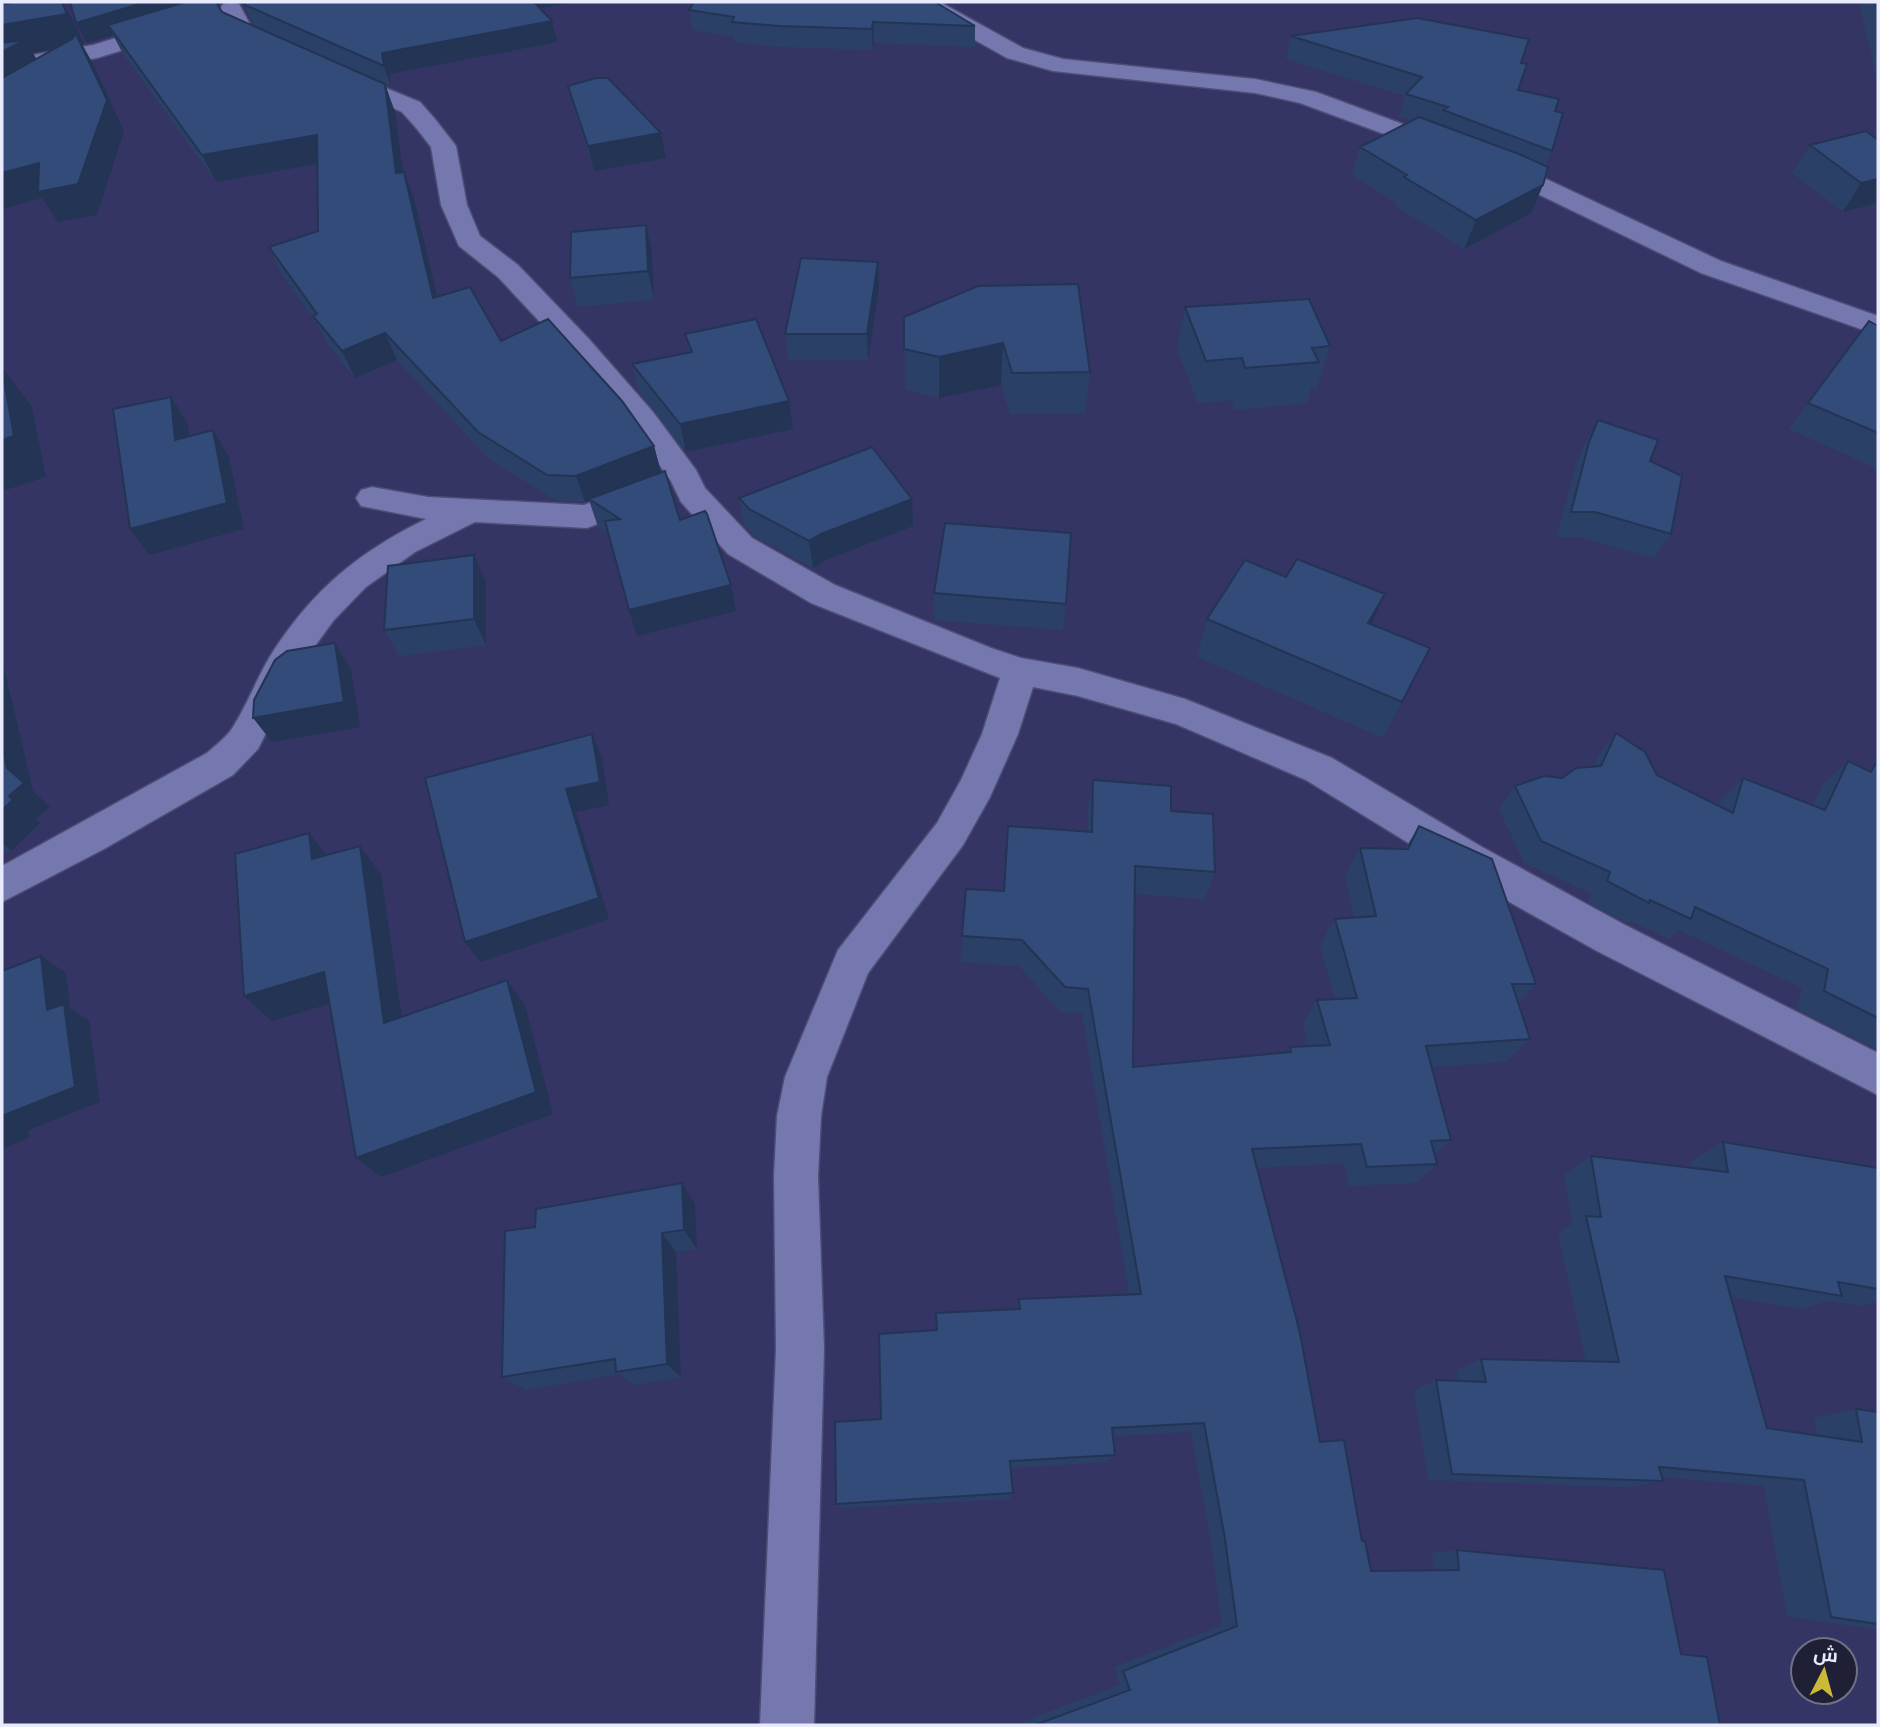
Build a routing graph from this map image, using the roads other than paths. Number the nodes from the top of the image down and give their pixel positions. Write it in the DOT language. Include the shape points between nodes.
graph roads {
  1 [pos="924,2"];
  2 [pos="221,12"];
  3 [pos="97,51"];
  4 [pos="2,67"];
  5 [pos="46,81"];
  6 [pos="1878,326"];
  7 [pos="685,478"];
  8 [pos="372,498"];
  9 [pos="472,510"];
  10 [pos="1020,671"];
  11 [pos="2,885"];
  12 [pos="1878,1075"];
  13 [pos="788,1725"];
  1 -- 6 [label="street" via="1016,53 1061,66 1255,86 1307,97 1518,175 1711,267"];
  2 -- 3 [label="street"];
  2 -- 7 [label="street" via="243,32 411,107 443,146 454,205 468,240 508,271 578,345"];
  3 -- 4 [label="street"];
  3 -- 5 [label="street"];
  7 -- 9 [label="street" via="587,517"];
  7 -- 10 [label="street" via="692,494 740,546 779,570 835,599"];
  8 -- 9 [label="street"];
  9 -- 11 [label="street" via="404,544 354,578 322,611 285,661 245,739 220,764"];
  10 -- 12 [label="street" via="1078,682 1185,713 1319,769 1611,939"];
  10 -- 13 [label="street" via="977,786 950,834 852,963 806,1077 796,1175 800,1349"];
}
